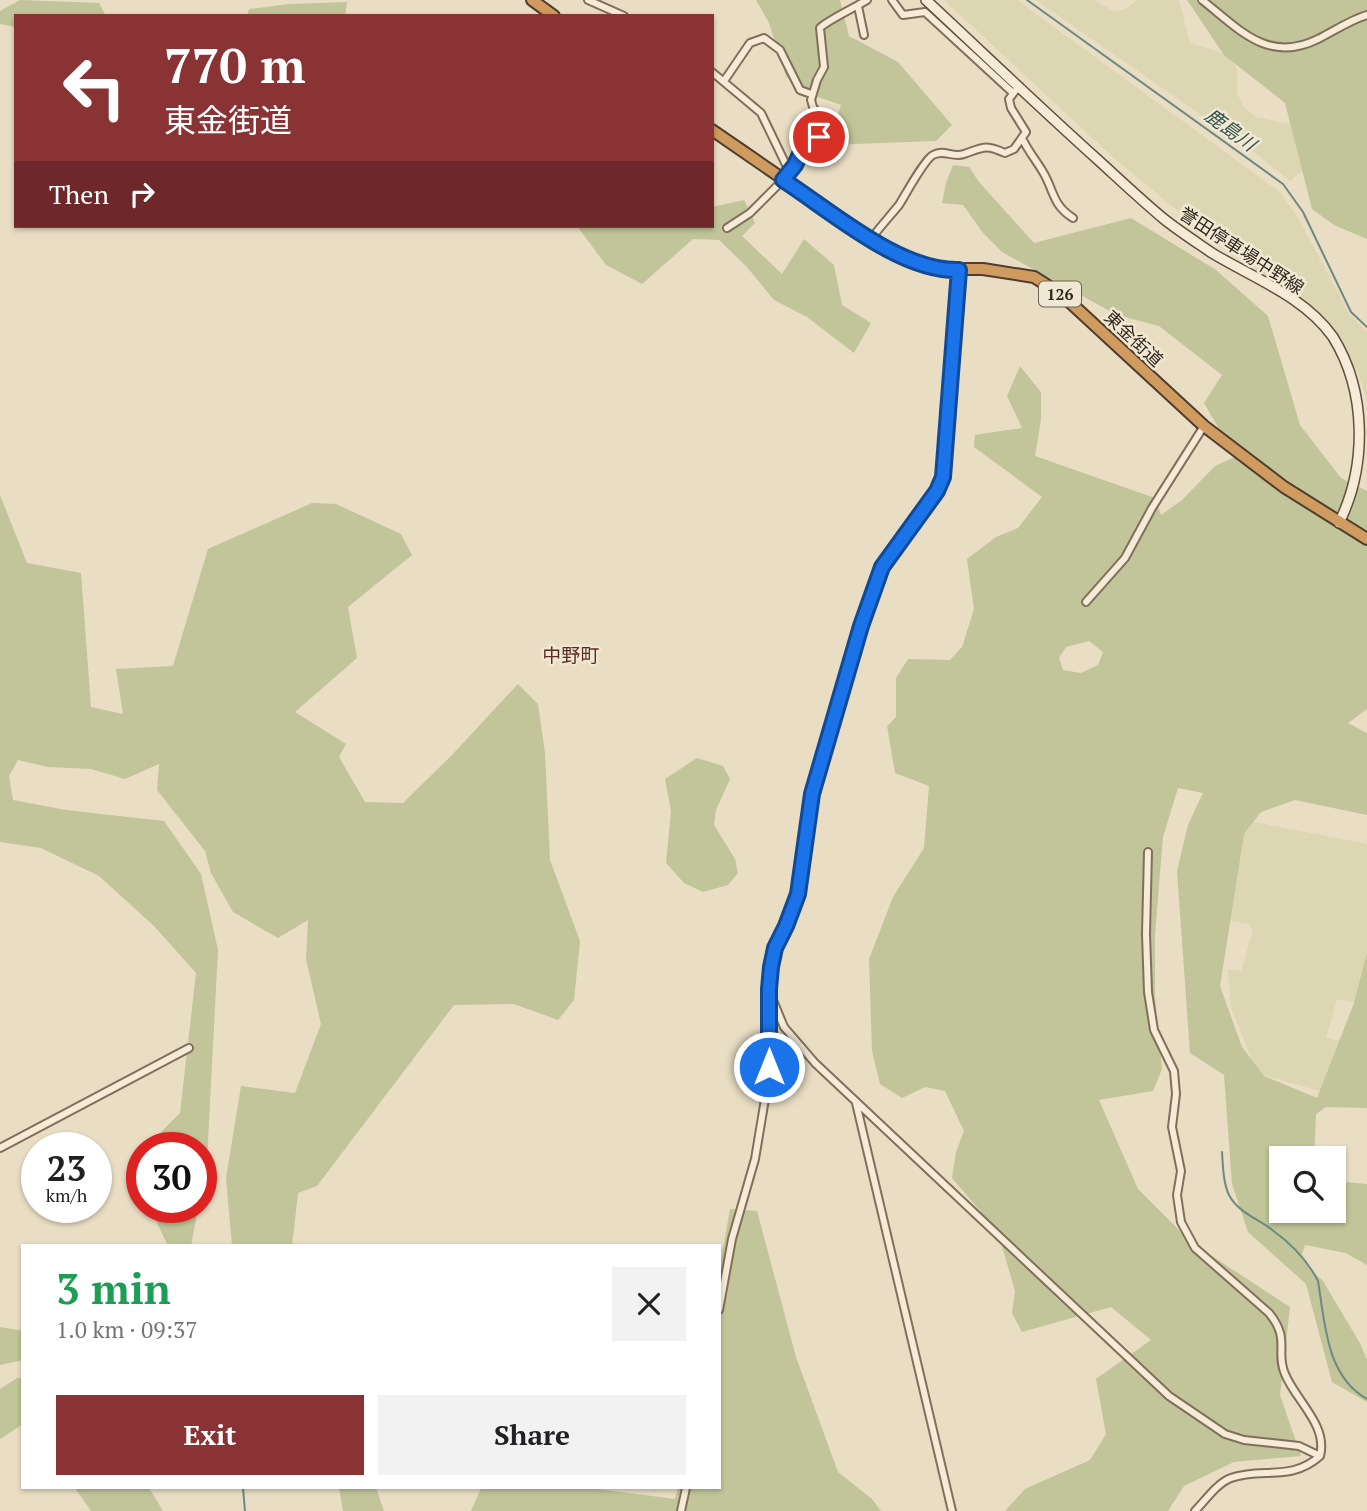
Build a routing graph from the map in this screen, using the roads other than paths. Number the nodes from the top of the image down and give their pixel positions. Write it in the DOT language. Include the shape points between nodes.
graph roads {
  1 [pos="532,0"];
  2 [pos="588,0"];
  3 [pos="867,0"];
  4 [pos="892,0"];
  5 [pos="926,0"];
  6 [pos="1202,0"];
  7 [pos="547,4"];
  8 [pos="858,6"];
  9 [pos="620,14"];
  10 [pos="1367,15"];
  11 [pos="864,35"];
  12 [pos="714,74"];
  13 [pos="724,81"];
  14 [pos="1016,90"];
  15 [pos="811,94"];
  16 [pos="714,131"];
  17 [pos="1022,138"];
  18 [pos="786,176"];
  19 [pos="1073,218"];
  20 [pos="727,228"];
  21 [pos="871,239"];
  22 [pos="959,270"];
  23 [pos="1204,426"];
  24 [pos="1339,523"];
  25 [pos="1367,539"];
  26 [pos="1086,602"];
  27 [pos="1148,852"];
  28 [pos="769,989"];
  29 [pos="189,1048"];
  30 [pos="856,1101"];
  31 [pos="0,1148"];
  32 [pos="721,1299"];
  33 [pos="1320,1456"];
  34 [pos="686,1489"];
  35 [pos="681,1511"];
  36 [pos="952,1511"];
  37 [pos="1195,1511"];
  1 -- 7 [label="highway"];
  2 -- 9 [label="street"];
  3 -- 8 [label="street"];
  4 -- 14 [label="street" via="903,15 925,12"];
  5 -- 14 [label="main road, 誉田停車場中野線"];
  6 -- 10 [label="street" via="1259,43 1279,48 1307,44"];
  8 -- 11 [label="street"];
  8 -- 15 [label="street" via="822,24 824,67"];
  12 -- 13 [label="street"];
  13 -- 15 [label="street" via="750,43 764,38 780,50 800,90"];
  13 -- 18 [label="street" via="761,113"];
  14 -- 17 [label="street" via="1009,99 1027,132"];
  14 -- 24 [label="main road, 誉田停車場中野線" via="1165,219 1308,312 1332,336 1359,393 1363,424 1361,464"];
  15 -- 18 [label="street" via="824,131 807,139"];
  16 -- 18 [label="highway, 東金街道 / 126"];
  17 -- 19 [label="street" via="1058,205"];
  17 -- 21 [label="street" via="1005,153 982,146 962,155 943,152 931,156"];
  18 -- 20 [label="street" via="750,213"];
  18 -- 21 [label="highway, 東金街道 / 126"];
  21 -- 22 [label="highway, 東金街道 / 126" via="916,264"];
  22 -- 23 [label="highway, 東金街道 / 126" via="1034,277"];
  22 -- 28 [label="street" via="943,477 882,567 868,602 812,794 798,894 775,948"];
  23 -- 24 [label="highway, 東金街道 / 126"];
  23 -- 26 [label="street" via="1125,558"];
  24 -- 25 [label="highway, 東金街道 / 126"];
  27 -- 33 [label="street" via="1148,992 1154,1030 1174,1070 1172,1127 1181,1171 1177,1195 1181,1222 1195,1248 1277,1322 1282,1333 1282,1365 1318,1428 1323,1444"];
  28 -- 30 [label="street" via="784,1027"];
  28 -- 32 [label="street" via="767,1087"];
  29 -- 31 [label="street"];
  30 -- 33 [label="street" via="1169,1396 1226,1434 1299,1446"];
  30 -- 36 [label="street"];
  33 -- 37 [label="street" via="1301,1468 1229,1479"];
  34 -- 35 [label="street"];
}
